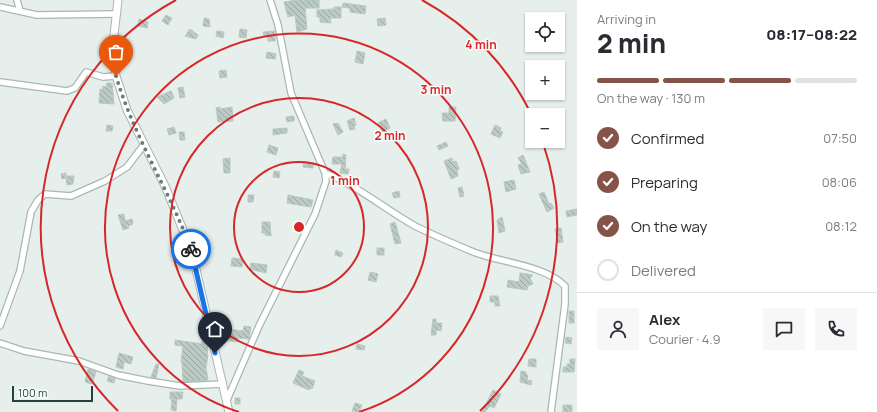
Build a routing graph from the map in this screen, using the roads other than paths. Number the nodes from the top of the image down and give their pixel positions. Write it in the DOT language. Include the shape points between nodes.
graph roads {
  1 [pos="17,0"];
  2 [pos="118,0"];
  3 [pos="270,0"];
  4 [pos="0,7"];
  5 [pos="20,12"];
  6 [pos="117,14"];
  7 [pos="116,76"];
  8 [pos="0,82"];
  9 [pos="143,146"];
  10 [pos="325,173"];
  11 [pos="0,326"];
  12 [pos="0,343"];
  13 [pos="223,384"];
  14 [pos="227,400"];
  15 [pos="229,412"];
  16 [pos="551,412"];
  1 -- 5 [label="street"];
  2 -- 6 [label="street"];
  3 -- 10 [label="street" via="278,25 291,93"];
  4 -- 5 [label="street"];
  5 -- 6 [label="street" via="37,15"];
  6 -- 7 [label="street" via="113,57"];
  7 -- 8 [label="street" via="103,77 86,72 76,88 67,91"];
  7 -- 9 [label="street"];
  9 -- 11 [label="street" via="132,162 105,181 78,194 45,194 38,200 31,212 20,271"];
  9 -- 13 [label="street" via="165,186 192,252"];
  10 -- 14 [label="street" via="323,192 315,214 259,326"];
  10 -- 16 [label="street" via="415,226 473,252 527,266 565,286"];
  12 -- 13 [label="street" via="24,351 79,361 118,375 148,381 180,386"];
  13 -- 14 [label="street"];
  14 -- 15 [label="street"];
}
